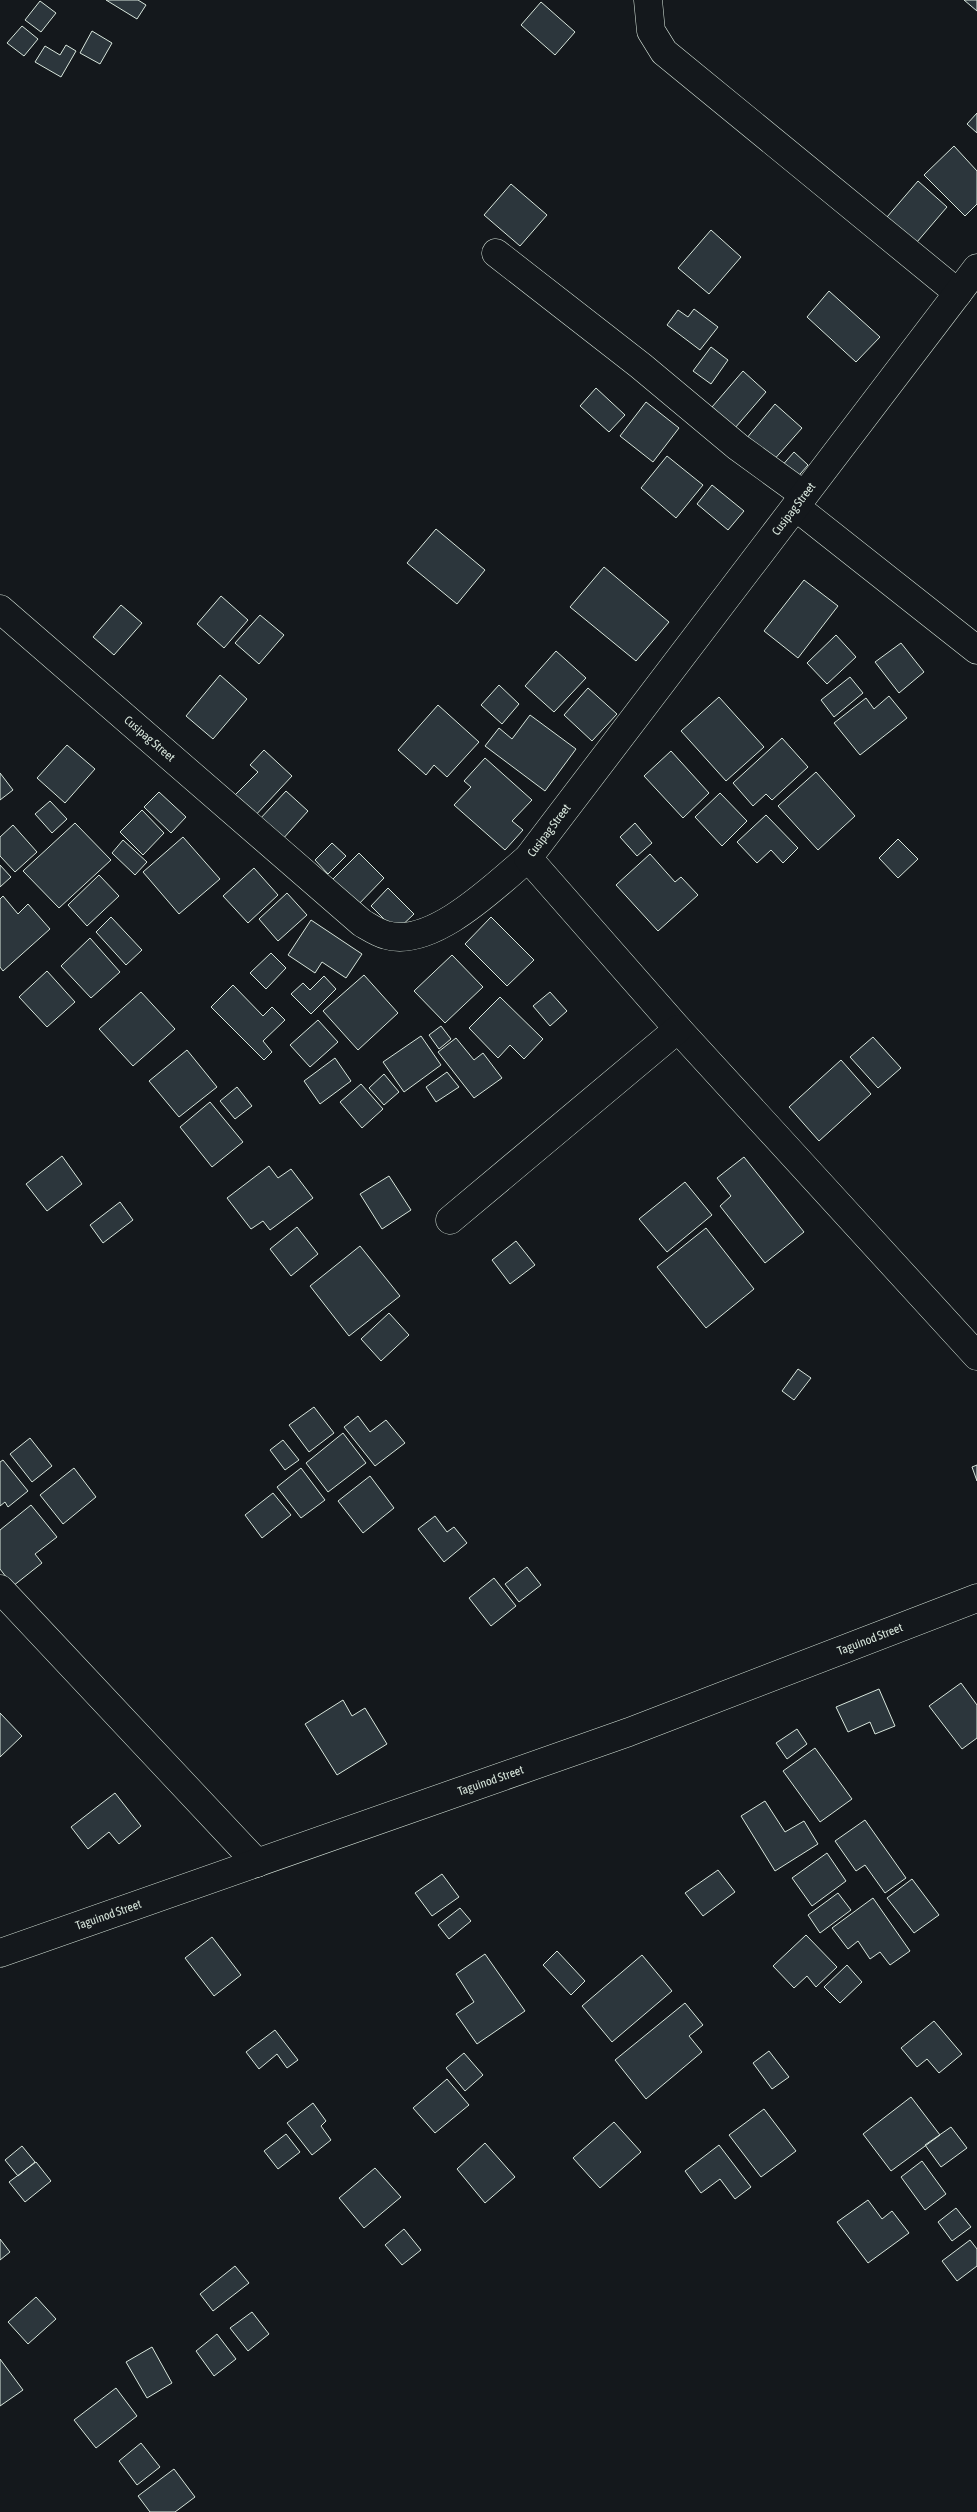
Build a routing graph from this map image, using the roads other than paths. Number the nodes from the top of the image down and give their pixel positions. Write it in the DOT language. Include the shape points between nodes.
graph roads {
  1 [pos="648,0"];
  2 [pos="496,253"];
  3 [pos="977,268"];
  4 [pos="958,293"];
  5 [pos="800,501"];
  6 [pos="0,609"];
  7 [pos="977,650"];
  8 [pos="528,858"];
  9 [pos="678,1029"];
  10 [pos="450,1220"];
  11 [pos="977,1356"];
  12 [pos="0,1589"];
  13 [pos="977,1598"];
  14 [pos="257,1863"];
  15 [pos="0,1952"];
  1 -- 4 [label="street" via="651,31 664,52"];
  2 -- 5 [label="street" via="641,366"];
  3 -- 4 [label="street, Cusipag Street"];
  4 -- 5 [label="street, Cusipag Street"];
  5 -- 7 [label="street"];
  5 -- 8 [label="street, Cusipag Street"];
  6 -- 8 [label="street, Cusipag Street" via="332,900 362,924 387,936 411,936 442,924 484,896"];
  8 -- 9 [label="street"];
  9 -- 10 [label="street"];
  9 -- 11 [label="street"];
  12 -- 14 [label="street"];
  13 -- 14 [label="street, Taguinod Street" via="629,1732"];
  14 -- 15 [label="street, Taguinod Street"];
}
